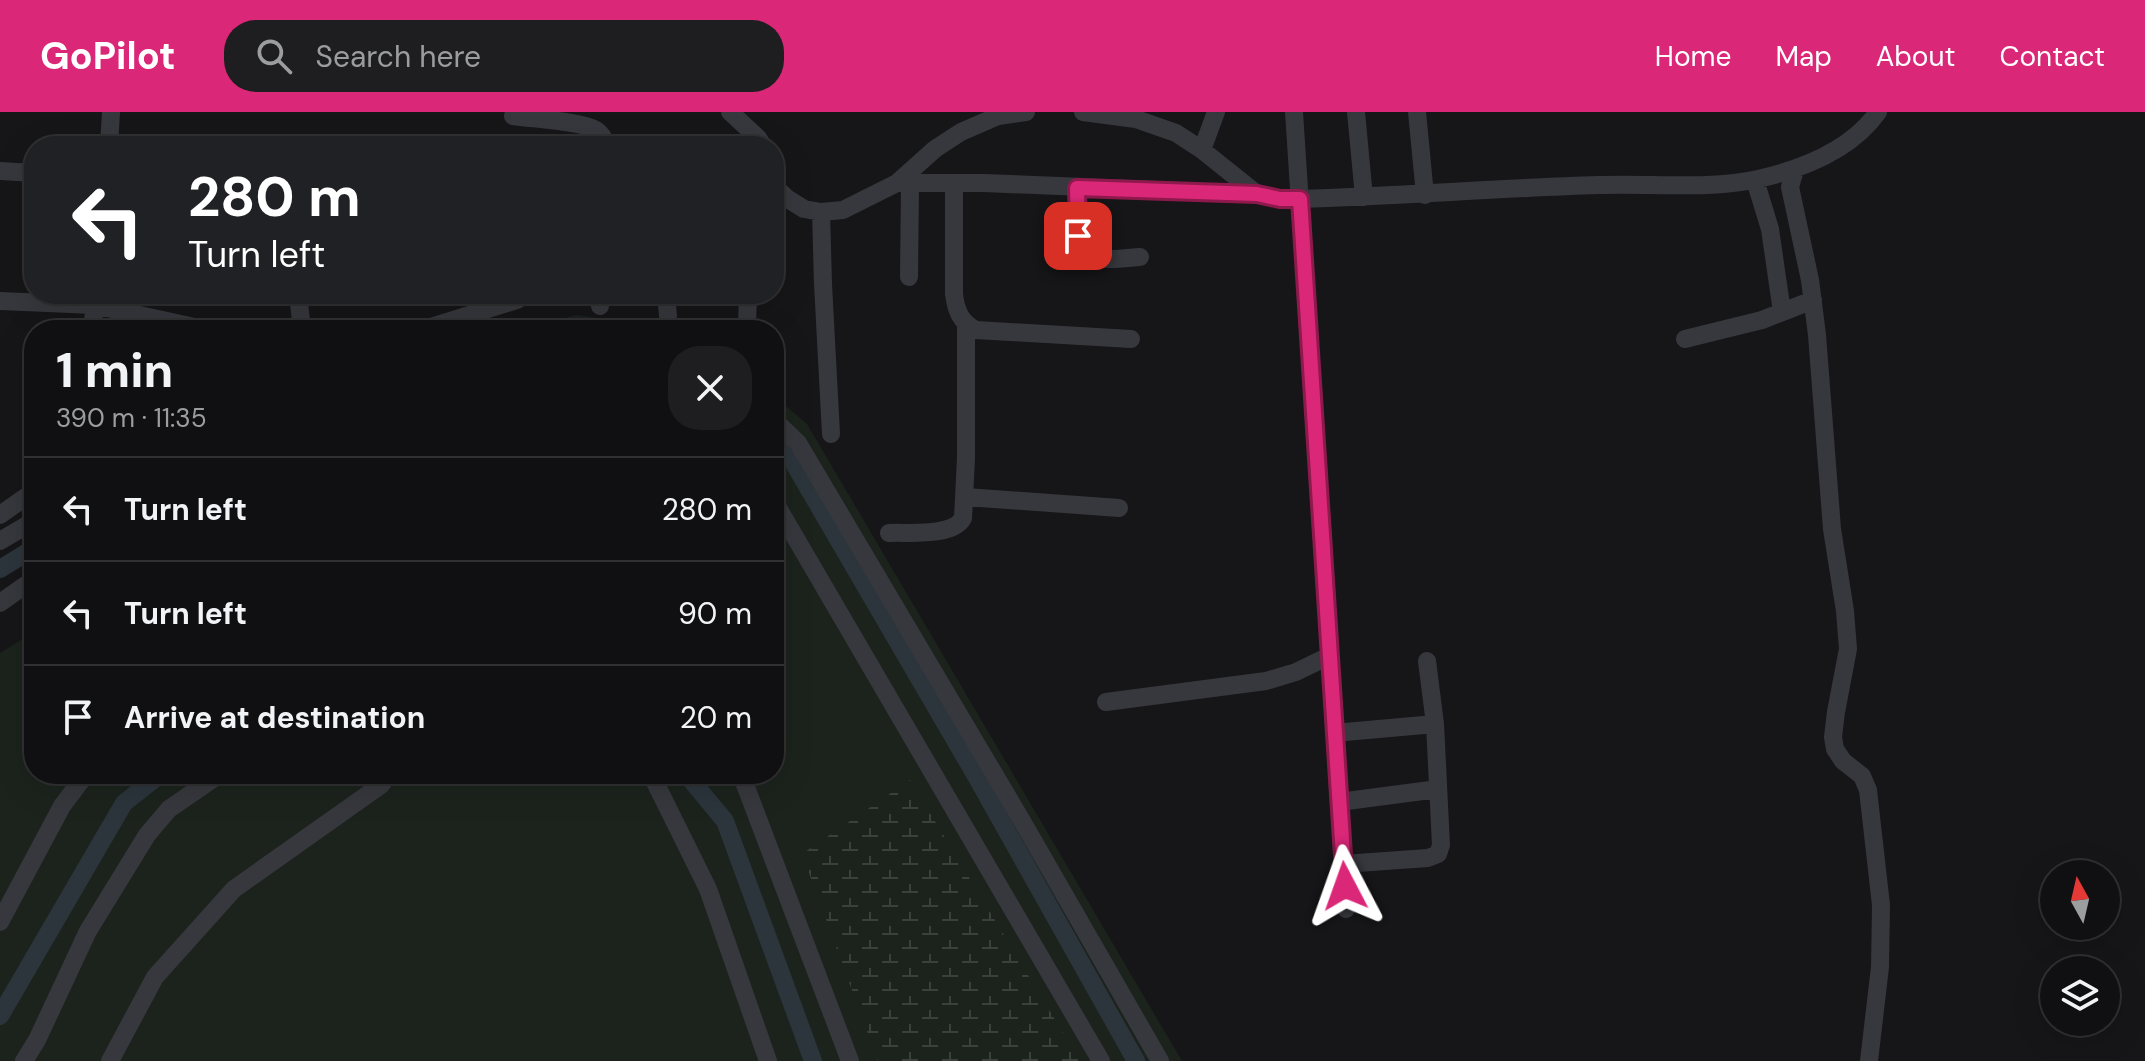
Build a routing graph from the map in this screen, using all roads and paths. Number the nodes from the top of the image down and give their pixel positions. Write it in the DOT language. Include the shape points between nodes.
graph roads {
  1 [pos="111,112"];
  2 [pos="730,112"];
  3 [pos="1026,112"];
  4 [pos="1083,112"];
  5 [pos="1216,112"];
  6 [pos="1294,112"];
  7 [pos="1356,112"];
  8 [pos="1417,112"];
  9 [pos="1878,112"];
  10 [pos="513,116"];
  11 [pos="110,136"];
  12 [pos="602,136"];
  13 [pos="756,136"];
  14 [pos="1202,150"];
  15 [pos="1795,170"];
  16 [pos="0,171"];
  17 [pos="24,172"];
  18 [pos="1755,180"];
  19 [pos="903,183"];
  20 [pos="954,183"];
  21 [pos="1077,188"];
  22 [pos="1257,194"];
  23 [pos="784,195"];
  24 [pos="1425,195"];
  25 [pos="1364,197"];
  26 [pos="1300,199"];
  27 [pos="821,212"];
  28 [pos="1140,257"];
  29 [pos="909,277"];
  30 [pos="24,300"];
  31 [pos="1813,300"];
  32 [pos="0,301"];
  33 [pos="113,304"];
  34 [pos="504,304"];
  35 [pos="667,304"];
  36 [pos="1782,312"];
  37 [pos="668,316"];
  38 [pos="172,320"];
  39 [pos="453,320"];
  40 [pos="966,325"];
  41 [pos="1131,339"];
  42 [pos="1685,339"];
  43 [pos="784,430"];
  44 [pos="831,434"];
  45 [pos="966,497"];
  46 [pos="24,498"];
  47 [pos="1119,508"];
  48 [pos="0,515"];
  49 [pos="784,518"];
  50 [pos="24,527"];
  51 [pos="889,533"];
  52 [pos="0,541"];
  53 [pos="24,586"];
  54 [pos="0,603"];
  55 [pos="1329,656"];
  56 [pos="1427,661"];
  57 [pos="1106,702"];
  58 [pos="1435,724"];
  59 [pos="1334,733"];
  60 [pos="78,784"];
  61 [pos="205,784"];
  62 [pos="382,784"];
  63 [pos="656,784"];
  64 [pos="745,784"];
  65 [pos="1438,789"];
  66 [pos="1339,802"];
  67 [pos="1343,864"];
  68 [pos="1346,909"];
  69 [pos="0,922"];
  70 [pos="24,1061"];
  71 [pos="110,1061"];
  72 [pos="768,1061"];
  73 [pos="850,1061"];
  74 [pos="1101,1061"];
  75 [pos="1160,1061"];
  76 [pos="1869,1061"];
  1 -- 11 [label="street"];
  2 -- 13 [label="street"];
  3 -- 19 [label="street" via="998,116 961,132 935,149"];
  4 -- 14 [label="street" via="1136,119 1176,133"];
  5 -- 14 [label="street"];
  6 -- 26 [label="street"];
  7 -- 25 [label="street"];
  8 -- 24 [label="street"];
  9 -- 15 [label="street" via="1860,133"];
  10 -- 12 [label="street" via="586,126"];
  14 -- 22 [label="street"];
  15 -- 18 [label="street"];
  15 -- 31 [label="street" via="1790,187"];
  16 -- 17 [label="street"];
  18 -- 24 [label="street"];
  18 -- 36 [label="street" via="1770,229"];
  19 -- 20 [label="street"];
  19 -- 27 [label="street" via="843,210"];
  19 -- 29 [label="street"];
  20 -- 21 [label="street"];
  20 -- 40 [label="street" via="954,294"];
  21 -- 22 [label="street"];
  21 -- 28 [label="street" via="1082,250 1090,257"];
  22 -- 26 [label="street"];
  23 -- 27 [label="street" via="804,209"];
  24 -- 25 [label="street"];
  25 -- 26 [label="street"];
  26 -- 55 [label="street"];
  27 -- 44 [label="street"];
  30 -- 32 [label="street"];
  31 -- 36 [label="street"];
  31 -- 76 [label="street" via="1848,649 1833,737 1835,749 1862,776 1868,790 1881,905"];
  33 -- 38 [label="street"];
  34 -- 39 [label="street"];
  35 -- 37 [label="street"];
  36 -- 42 [label="street"];
  40 -- 41 [label="street" via="976,330"];
  40 -- 45 [label="street"];
  43 -- 75 [label="street" via="798,443"];
  45 -- 47 [label="street"];
  45 -- 51 [label="street" via="963,518 954,528"];
  46 -- 48 [label="street"];
  49 -- 74 [label="street"];
  50 -- 52 [label="street"];
  53 -- 54 [label="street"];
  55 -- 57 [label="street" via="1266,681"];
  55 -- 59 [label="street"];
  56 -- 58 [label="street"];
  58 -- 59 [label="street"];
  58 -- 65 [label="street"];
  59 -- 66 [label="street"];
  60 -- 69 [label="street"];
  61 -- 70 [label="street" via="169,809 147,835 88,931"];
  62 -- 71 [label="street" via="234,889 155,977"];
  63 -- 72 [label="street" via="708,889"];
  64 -- 73 [label="street"];
  65 -- 66 [label="street"];
  65 -- 67 [label="street" via="1438,854"];
  66 -- 67 [label="street"];
  67 -- 68 [label="street"];
}
